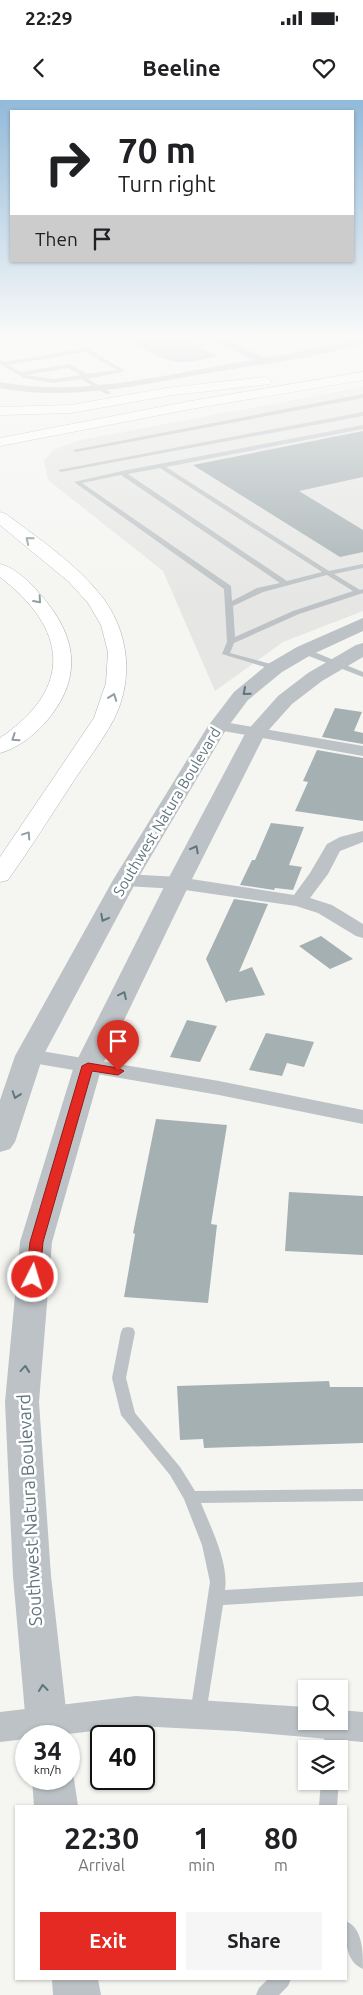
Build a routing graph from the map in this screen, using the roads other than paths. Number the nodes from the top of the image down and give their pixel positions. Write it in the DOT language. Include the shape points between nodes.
graph roads {
  1 [pos="75,427"];
  2 [pos="198,427"];
  3 [pos="291,427"];
  4 [pos="361,427"];
  5 [pos="253,428"];
  6 [pos="261,433"];
  7 [pos="0,442"];
  8 [pos="279,443"];
  9 [pos="76,450"];
  10 [pos="161,466"];
  11 [pos="61,470"];
  12 [pos="122,473"];
  13 [pos="0,517"];
  14 [pos="363,566"];
  15 [pos="0,569"];
  16 [pos="328,573"];
  17 [pos="286,584"];
  18 [pos="361,592"];
  19 [pos="229,605"];
  20 [pos="363,624"];
  21 [pos="231,642"];
  22 [pos="363,649"];
  23 [pos="304,651"];
  24 [pos="336,664"];
  25 [pos="275,668"];
  26 [pos="363,675"];
  27 [pos="218,726"];
  28 [pos="256,732"];
  29 [pos="0,747"];
  30 [pos="363,751"];
  31 [pos="363,836"];
  32 [pos="0,875"];
  33 [pos="125,880"];
  34 [pos="178,883"];
  35 [pos="299,901"];
  36 [pos="363,932"];
  37 [pos="29,1056"];
  38 [pos="88,1066"];
  39 [pos="363,1117"];
  40 [pos="0,1142"];
  41 [pos="128,1332"];
  42 [pos="363,1496"];
  43 [pos="191,1497"];
  44 [pos="363,1589"];
  45 [pos="216,1598"];
  46 [pos="198,1714"];
  47 [pos="47,1725"];
  48 [pos="67,1725"];
  49 [pos="0,1727"];
  50 [pos="15,1728"];
  51 [pos="343,1734"];
  52 [pos="54,1790"];
  53 [pos="329,1790"];
  54 [pos="56,1805"];
  55 [pos="328,1805"];
  56 [pos="347,1932"];
  57 [pos="363,1959"];
  58 [pos="75,1980"];
  59 [pos="280,1980"];
  60 [pos="77,1995"];
  61 [pos="266,1995"];
  1 -- 7 [label="main road"];
  2 -- 9 [label="lane"];
  3 -- 6 [label="lane"];
  4 -- 8 [label="lane"];
  5 -- 6 [label="lane"];
  6 -- 8 [label="lane"];
  6 -- 11 [label="lane"];
  8 -- 10 [label="lane"];
  10 -- 12 [label="lane"];
  10 -- 16 [label="lane"];
  12 -- 17 [label="lane"];
  12 -- 19 [label="lane" via="77,482 228,588"];
  32 -- 13 [label="main road, one-way" via="104,718 116,690 119,664 113,630 97,602 71,575"];
  14 -- 16 [label="lane"];
  15 -- 29 [label="main road, one-way" via="30,591 46,610 58,632 62,655 60,680 50,704 30,726"];
  16 -- 17 [label="lane"];
  16 -- 18 [label="lane"];
  17 -- 19 [label="lane" via="260,590"];
  18 -- 21 [label="lane" via="311,606"];
  19 -- 21 [label="lane"];
  20 -- 23 [label="street, Southwest Natura Boulevard"];
  21 -- 25 [label="lane" via="226,654"];
  22 -- 24 [label="street, Southwest Natura Boulevard"];
  23 -- 24 [label="lane"];
  23 -- 25 [label="street, Southwest Natura Boulevard"];
  24 -- 26 [label="lane"];
  24 -- 28 [label="street, Southwest Natura Boulevard" via="285,700"];
  25 -- 27 [label="street, Southwest Natura Boulevard, one-way" via="241,696"];
  27 -- 28 [label="street"];
  27 -- 33 [label="street, Southwest Natura Boulevard"];
  28 -- 30 [label="street"];
  34 -- 28 [label="street, Southwest Natura Boulevard, one-way"];
  31 -- 35 [label="street" via="333,848"];
  33 -- 34 [label="street"];
  33 -- 37 [label="street, Southwest Natura Boulevard, one-way"];
  34 -- 35 [label="street"];
  38 -- 34 [label="street, Southwest Natura Boulevard, one-way"];
  35 -- 36 [label="street" via="325,908"];
  37 -- 38 [label="street"];
  37 -- 40 [label="street, Southwest Natura Boulevard, one-way"];
  38 -- 39 [label="street"];
  47 -- 38 [label="street, Southwest Natura Boulevard, one-way" via="32,1576 22,1402 36,1242"];
  41 -- 43 [label="lane" via="119,1378 128,1415 175,1471"];
  42 -- 43 [label="lane"];
  43 -- 45 [label="lane" via="210,1545 218,1582"];
  44 -- 45 [label="lane"];
  45 -- 46 [label="lane"];
  46 -- 48 [label="street" via="136,1711"];
  46 -- 51 [label="street"];
  49 -- 50 [label="street"];
  52 -- 54 [label="street"];
  53 -- 55 [label="lane"];
  56 -- 57 [label="lane"];
  58 -- 60 [label="street"];
  59 -- 61 [label="lane"];
}
